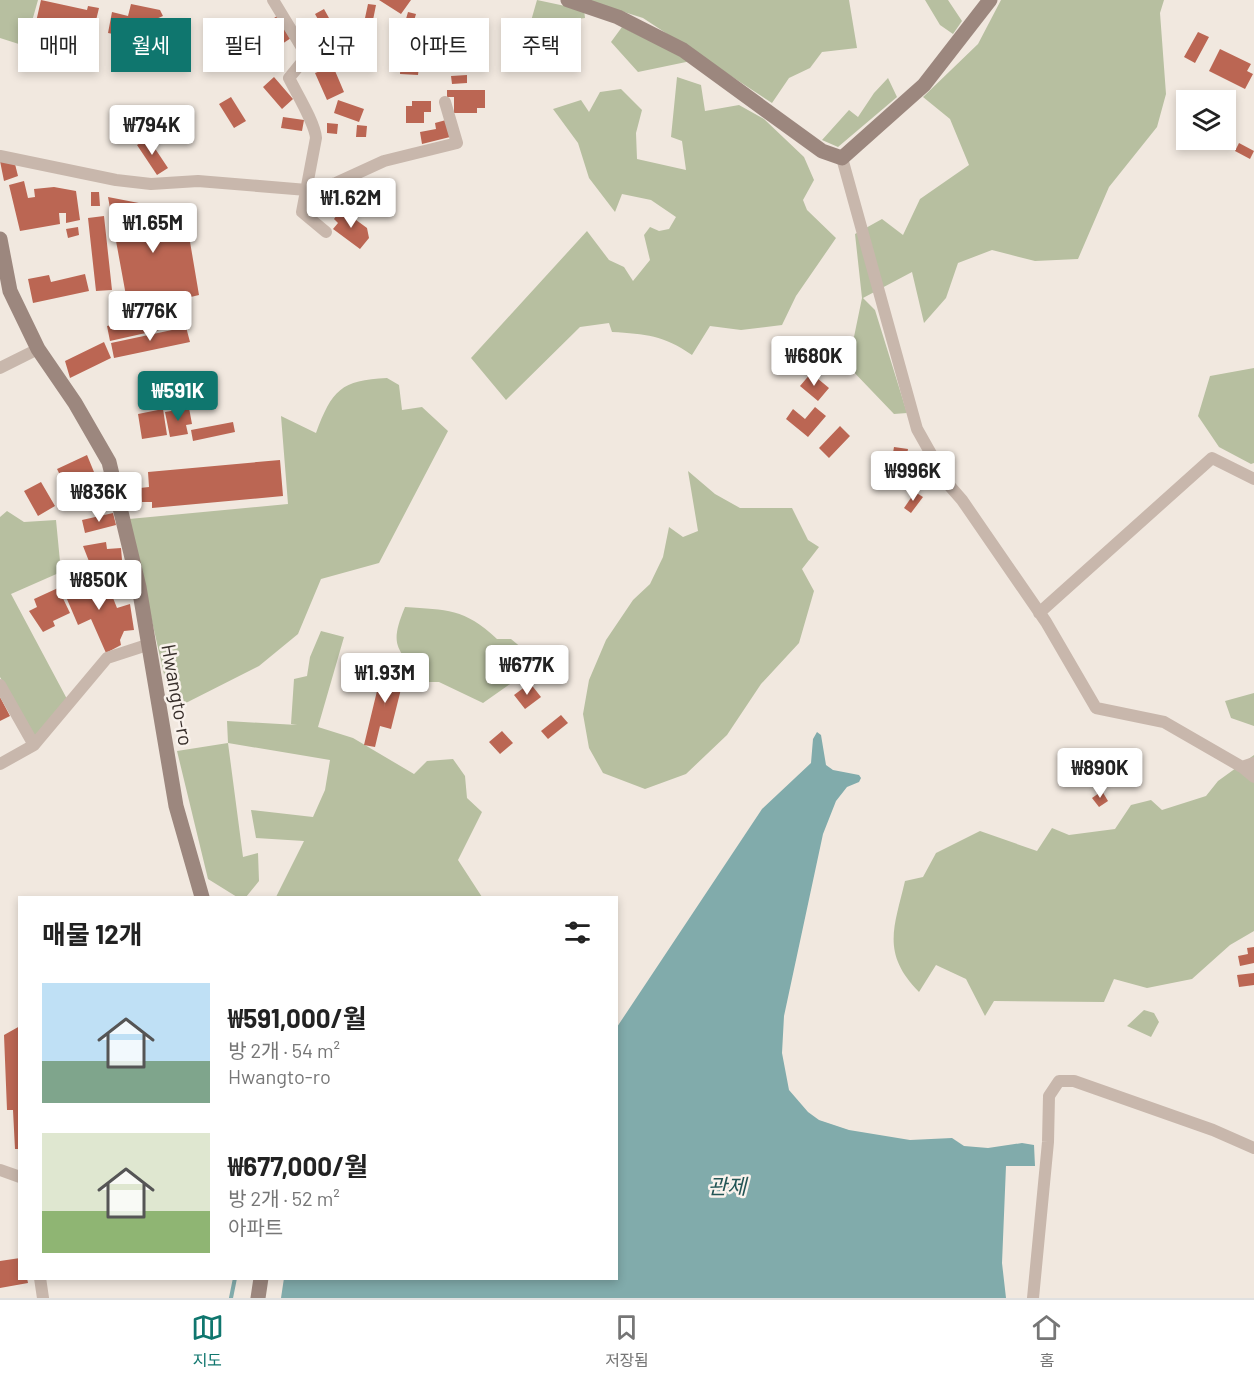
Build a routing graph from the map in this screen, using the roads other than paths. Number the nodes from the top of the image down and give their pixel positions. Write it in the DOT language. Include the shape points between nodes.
graph roads {
  1 [pos="273,0"];
  2 [pos="568,0"];
  3 [pos="990,0"];
  4 [pos="296,38"];
  5 [pos="296,69"];
  6 [pos="445,102"];
  7 [pos="0,156"];
  8 [pos="842,158"];
  9 [pos="307,190"];
  10 [pos="326,232"];
  11 [pos="0,239"];
  12 [pos="38,349"];
  13 [pos="0,368"];
  14 [pos="1254,479"];
  15 [pos="1039,613"];
  16 [pos="147,645"];
  17 [pos="0,685"];
  18 [pos="34,746"];
  19 [pos="0,764"];
  20 [pos="1248,765"];
  21 [pos="1254,777"];
  22 [pos="202,896"];
  23 [pos="1254,1148"];
  24 [pos="0,1170"];
  25 [pos="18,1176"];
  26 [pos="40,1280"];
  27 [pos="261,1280"];
  28 [pos="43,1298"];
  29 [pos="258,1298"];
  30 [pos="1033,1298"];
  1 -- 4 [label="street"];
  2 -- 8 [label="main road" via="618,17 683,50 822,151"];
  3 -- 8 [label="main road" via="924,85"];
  5 -- 9 [label="street" via="289,78 316,127"];
  6 -- 9 [label="street" via="457,143 384,160 336,183"];
  7 -- 9 [label="street" via="151,184 198,181"];
  8 -- 15 [label="street" via="917,429 948,484"];
  9 -- 10 [label="street" via="302,212"];
  11 -- 12 [label="main road, Hwangto-ro" via="10,291"];
  12 -- 13 [label="street"];
  12 -- 16 [label="main road, Hwangto-ro" via="109,462 139,587"];
  14 -- 15 [label="street" via="1212,458"];
  15 -- 20 [label="street" via="1096,708 1164,722"];
  16 -- 18 [label="street" via="107,658"];
  16 -- 22 [label="main road, Hwangto-ro" via="176,806"];
  17 -- 18 [label="street"];
  18 -- 19 [label="street"];
  20 -- 21 [label="street"];
  23 -- 30 [label="street" via="1074,1081 1059,1081 1049,1096"];
  24 -- 25 [label="street"];
  26 -- 28 [label="street"];
  27 -- 29 [label="main road"];
}
